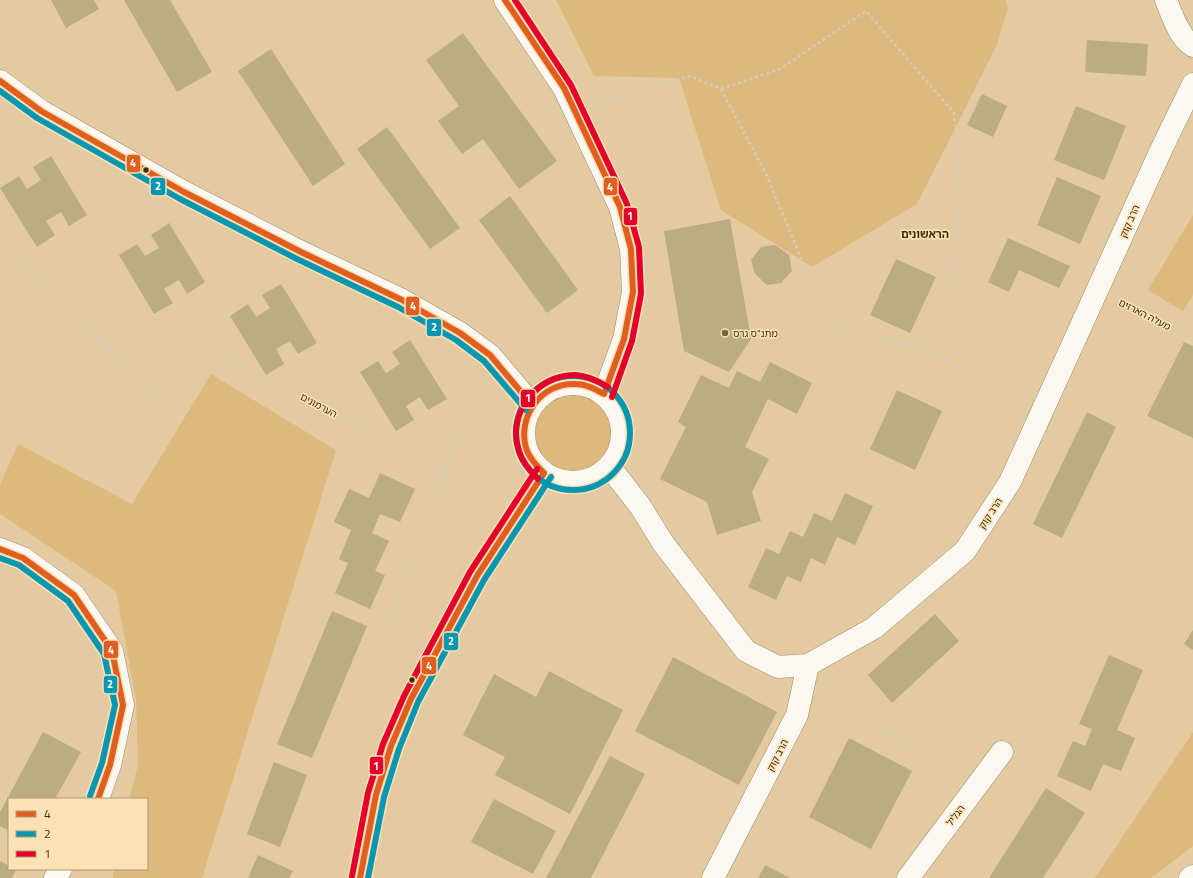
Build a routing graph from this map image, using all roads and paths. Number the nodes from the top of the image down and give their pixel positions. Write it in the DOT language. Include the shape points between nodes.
graph roads {
  1 [pos="505,0"];
  2 [pos="1166,0"];
  3 [pos="1193,46"];
  4 [pos="0,81"];
  5 [pos="1193,84"];
  6 [pos="721,89"];
  7 [pos="41,111"];
  8 [pos="575,111"];
  9 [pos="0,147"];
  10 [pos="0,238"];
  11 [pos="1097,289"];
  12 [pos="192,338"];
  13 [pos="1193,338"];
  14 [pos="924,347"];
  15 [pos="490,355"];
  16 [pos="604,394"];
  17 [pos="532,405"];
  18 [pos="167,406"];
  19 [pos="1042,414"];
  20 [pos="609,466"];
  21 [pos="446,472"];
  22 [pos="544,473"];
  23 [pos="0,549"];
  24 [pos="381,642"];
  25 [pos="808,665"];
  26 [pos="1002,752"];
  27 [pos="969,796"];
  28 [pos="98,798"];
  29 [pos="1193,876"];
  30 [pos="360,878"];
  31 [pos="713,878"];
  32 [pos="908,878"];
  33 [pos="1190,878"];
  1 -- 8 [label="street" via="564,88"];
  2 -- 3 [label="street" via="1175,24"];
  4 -- 7 [label="street"];
  5 -- 11 [label="street, הרב קוק"];
  6 -- 8 [label="path" via="690,76"];
  6 -- 14 [label="path" via="767,176 801,258 808,288 848,334"];
  6 -- 14 [label="path" via="780,70 866,11 954,113 960,210 952,285"];
  7 -- 9 [label="path"];
  7 -- 15 [label="street" via="191,196 300,252 402,300 460,333"];
  8 -- 16 [label="street" via="620,208 631,249 632,292 624,339"];
  10 -- 18 [label="path"];
  11 -- 13 [label="path, מעלה הארזים"];
  11 -- 19 [label="street, הרב קוק"];
  12 -- 21 [label="path, הערמונים"];
  14 -- 19 [label="path"];
  15 -- 17 [label="street"];
  15 -- 21 [label="path"];
  16 -- 17 [label="street" via="590,386 574,383 558,386 543,393"];
  16 -- 20 [label="street" via="615,406 621,421 622,437 618,452"];
  17 -- 22 [label="street" via="526,419 526,449 533,462"];
  19 -- 25 [label="street, הרב קוק" via="1010,482 965,551 874,628"];
  20 -- 22 [label="street" via="598,475 571,482"];
  20 -- 25 [label="street" via="640,506 663,543 746,652 778,667"];
  21 -- 24 [label="path"];
  22 -- 30 [label="street" via="477,576 410,699 391,746 376,795"];
  23 -- 28 [label="street" via="23,558 74,595 112,652 123,705 110,765"];
  25 -- 27 [label="path"];
  25 -- 31 [label="street, הרב קוק" via="797,715"];
  26 -- 27 [label="street, הגליל"];
  27 -- 32 [label="street, הגליל"];
  29 -- 33 [label="street"];
}
